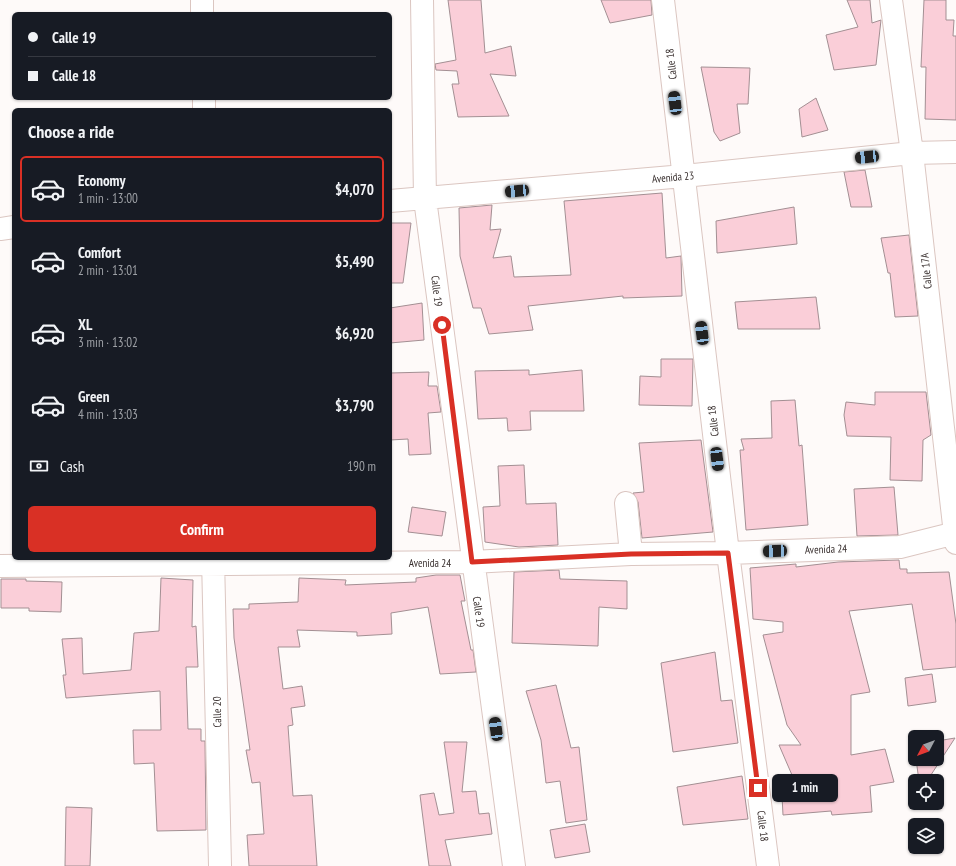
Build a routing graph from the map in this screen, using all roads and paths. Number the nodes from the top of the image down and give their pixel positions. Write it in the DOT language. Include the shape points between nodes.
graph roads {
  1 [pos="202,0"];
  2 [pos="422,0"];
  3 [pos="663,0"];
  4 [pos="891,0"];
  5 [pos="202,12"];
  6 [pos="956,152"];
  7 [pos="912,153"];
  8 [pos="684,176"];
  9 [pos="425,199"];
  10 [pos="392,201"];
  11 [pos="12,227"];
  12 [pos="0,228"];
  13 [pos="626,503"];
  14 [pos="956,536"];
  15 [pos="728,553"];
  16 [pos="631,554"];
  17 [pos="213,561"];
  18 [pos="472,562"];
  19 [pos="0,566"];
  20 [pos="220,866"];
  21 [pos="514,866"];
  22 [pos="768,866"];
  1 -- 5 [label="street"];
  2 -- 9 [label="street, Calle 19"];
  3 -- 8 [label="street, Calle 18"];
  4 -- 7 [label="street, Calle 17A"];
  6 -- 7 [label="street, Avenida 23"];
  7 -- 8 [label="street, Avenida 23"];
  7 -- 14 [label="street, Calle 17A"];
  8 -- 9 [label="street, Avenida 23"];
  8 -- 15 [label="street, Calle 18"];
  9 -- 10 [label="street, Avenida 23"];
  9 -- 18 [label="street, Calle 19"];
  11 -- 12 [label="street"];
  13 -- 16 [label="street"];
  14 -- 15 [label="street, Avenida 24" via="900,546"];
  15 -- 16 [label="street, Avenida 24"];
  15 -- 22 [label="street, Calle 18"];
  16 -- 18 [label="street, Avenida 24"];
  17 -- 18 [label="street, Avenida 24"];
  17 -- 19 [label="street, Avenida 24"];
  17 -- 20 [label="street, Calle 20"];
  18 -- 21 [label="street, Calle 19"];
}
